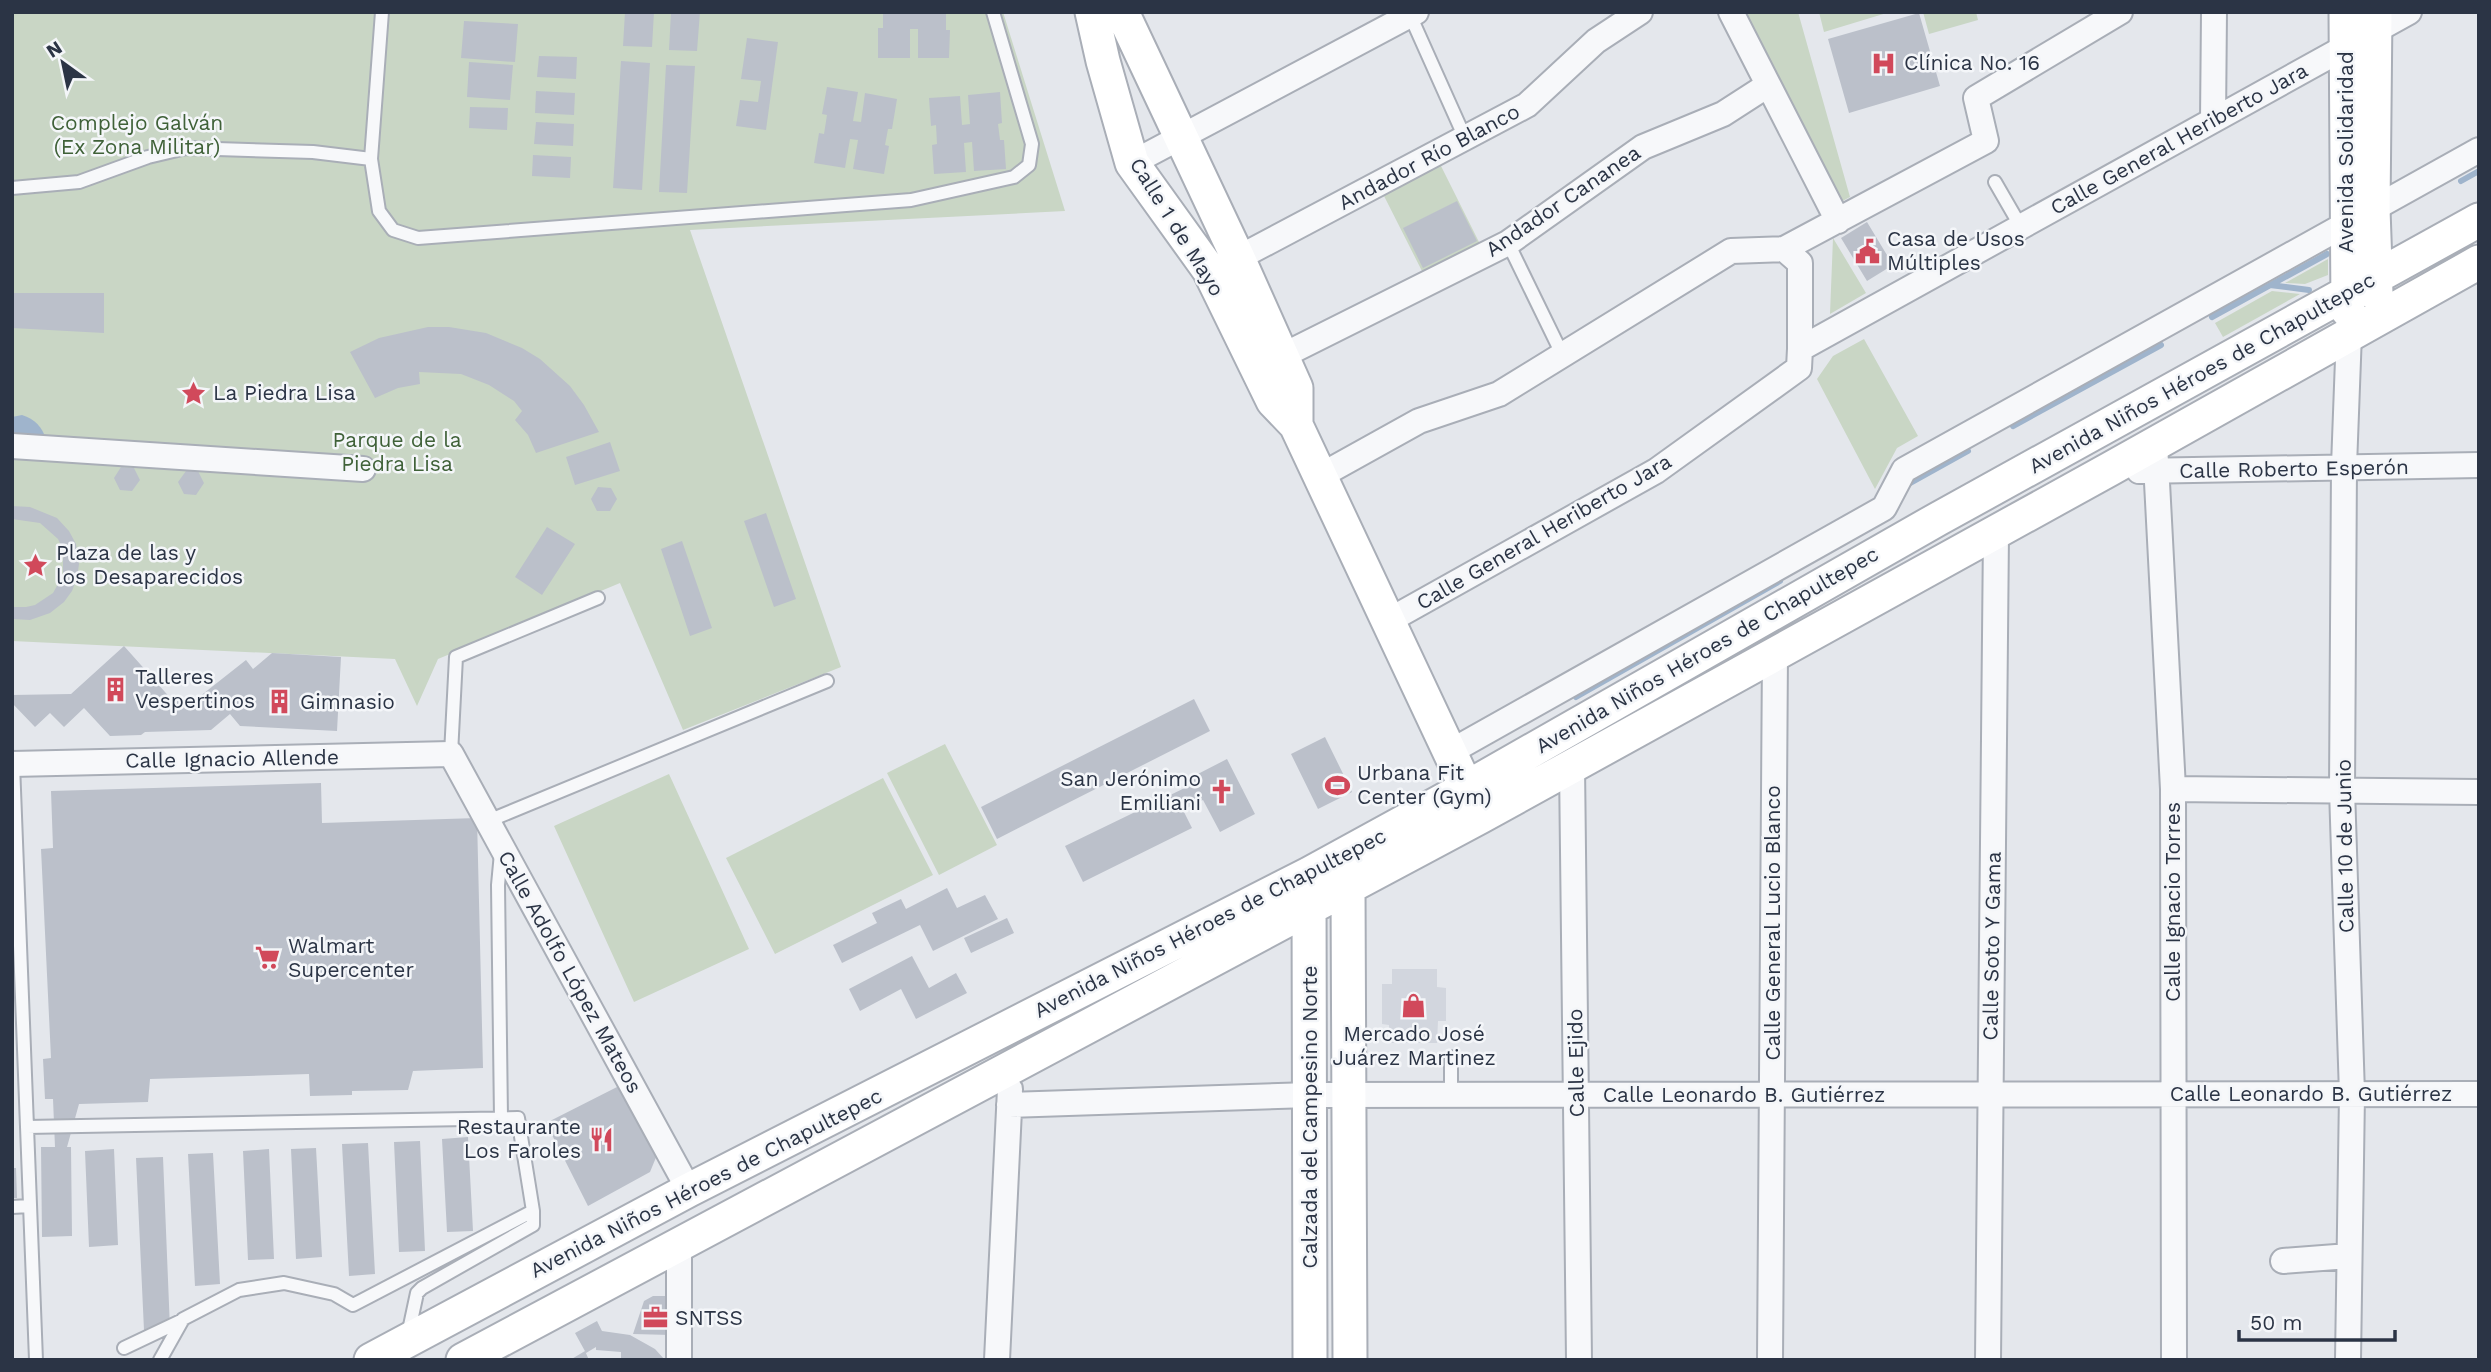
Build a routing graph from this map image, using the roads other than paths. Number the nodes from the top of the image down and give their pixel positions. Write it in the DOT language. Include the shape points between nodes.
graph roads {
  1 [pos="382,12"];
  2 [pos="993,12"];
  3 [pos="1092,12"];
  4 [pos="1122,12"];
  5 [pos="1640,12"];
  6 [pos="1731,12"];
  7 [pos="2120,12"];
  8 [pos="2214,12"];
  9 [pos="2346,12"];
  10 [pos="2409,12"];
  11 [pos="1413,14"];
  12 [pos="2375,22"];
  13 [pos="2346,47"];
  14 [pos="1769,85"];
  15 [pos="2213,120"];
  16 [pos="1180,137"];
  17 [pos="1465,138"];
  18 [pos="2479,150"];
  19 [pos="371,159"];
  20 [pos="1132,163"];
  21 [pos="1996,182"];
  22 [pos="12,188"];
  23 [pos="2359,217"];
  24 [pos="1838,220"];
  25 [pos="2479,220"];
  26 [pos="2021,226"];
  27 [pos="1508,243"];
  28 [pos="1784,249"];
  29 [pos="1238,258"];
  30 [pos="2479,262"];
  31 [pos="2361,285"];
  32 [pos="2363,325"];
  33 [pos="1800,349"];
  34 [pos="1282,356"];
  35 [pos="1563,356"];
  36 [pos="1296,425"];
  37 [pos="12,446"];
  38 [pos="2155,458"];
  39 [pos="2479,465"];
  40 [pos="2343,466"];
  41 [pos="363,470"];
  42 [pos="1320,476"];
  43 [pos="1996,533"];
  44 [pos="598,598"];
  45 [pos="1388,621"];
  46 [pos="1775,653"];
  47 [pos="827,681"];
  48 [pos="1450,752"];
  49 [pos="451,754"];
  50 [pos="13,764"];
  51 [pos="1572,766"];
  52 [pos="2173,789"];
  53 [pos="2342,790"];
  54 [pos="2479,792"];
  55 [pos="1473,802"];
  56 [pos="488,821"];
  57 [pos="501,846"];
  58 [pos="1309,874"];
  59 [pos="1348,887"];
  60 [pos="15,898"];
  61 [pos="1310,907"];
  62 [pos="1451,1057"];
  63 [pos="1011,1067"];
  64 [pos="1990,1094"];
  65 [pos="2352,1094"];
  66 [pos="2479,1094"];
  67 [pos="1310,1095"];
  68 [pos="1350,1095"];
  69 [pos="1451,1095"];
  70 [pos="1772,1095"];
  71 [pos="2174,1095"];
  72 [pos="1576,1096"];
  73 [pos="1009,1105"];
  74 [pos="501,1118"];
  75 [pos="27,1127"];
  76 [pos="689,1190"];
  77 [pos="30,1206"];
  78 [pos="12,1207"];
  79 [pos="533,1211"];
  80 [pos="679,1244"];
  81 [pos="2349,1256"];
  82 [pos="2283,1261"];
  83 [pos="1310,1264"];
  84 [pos="1350,1265"];
  85 [pos="183,1319"];
  86 [pos="407,1341"];
  87 [pos="124,1348"];
  88 [pos="1310,1350"];
  89 [pos="1350,1351"];
  90 [pos="38,1358"];
  91 [pos="160,1360"];
  92 [pos="371,1360"];
  93 [pos="463,1360"];
  94 [pos="679,1360"];
  95 [pos="997,1360"];
  96 [pos="1579,1360"];
  97 [pos="1770,1360"];
  98 [pos="1988,1360"];
  99 [pos="2174,1360"];
  100 [pos="2347,1360"];
  1 -- 19 [label="lane"];
  2 -- 19 [label="lane" via="1032,144 1029,165 1014,177 911,200 418,238 393,230 379,211"];
  3 -- 20 [label="main road, Calle 1 de Mayo"];
  4 -- 16 [label="main road, Calle 1 de Mayo"];
  5 -- 17 [label="street, Andador Río Blanco" via="1596,41 1527,105"];
  6 -- 14 [label="street"];
  7 -- 24 [label="street" via="1976,98 1986,141"];
  8 -- 15 [label="street"];
  9 -- 13 [label="main road, Avenida Solidaridad"];
  10 -- 12 [label="street, Calle General Heriberto Jara"];
  11 -- 16 [label="street"];
  11 -- 17 [label="lane"];
  12 -- 13 [label="street, Calle General Heriberto Jara"];
  12 -- 23 [label="main road, Avenida Solidaridad"];
  13 -- 15 [label="street, Calle General Heriberto Jara"];
  13 -- 23 [label="main road, Avenida Solidaridad"];
  14 -- 24 [label="street"];
  14 -- 27 [label="street, Andador Cananea" via="1723,114 1643,147"];
  15 -- 26 [label="street, Calle General Heriberto Jara"];
  16 -- 20 [label="street"];
  16 -- 29 [label="main road, Calle 1 de Mayo"];
  17 -- 29 [label="street, Andador Río Blanco"];
  18 -- 23 [label="street"];
  19 -- 22 [label="lane" via="313,152 186,148 79,182"];
  20 -- 36 [label="main road, Calle 1 de Mayo" via="1209,270 1273,401"];
  21 -- 26 [label="lane"];
  23 -- 31 [label="main road, Avenida Solidaridad"];
  23 -- 48 [label="street" via="1904,470 1884,508"];
  24 -- 28 [label="street"];
  25 -- 31 [label="main road, Avenida Niños Héroes de Chapultepec"];
  26 -- 33 [label="street, Calle General Heriberto Jara"];
  27 -- 34 [label="street, Andador Cananea"];
  27 -- 35 [label="lane"];
  28 -- 33 [label="street" via="1800,263"];
  28 -- 35 [label="street" via="1731,251"];
  29 -- 34 [label="main road, Calle 1 de Mayo"];
  30 -- 32 [label="main road, Avenida Niños Héroes de Chapultepec"];
  31 -- 32 [label="main road, Avenida Solidaridad"];
  31 -- 55 [label="main road, Avenida Niños Héroes de Chapultepec" via="1938,519"];
  32 -- 38 [label="main road, Avenida Niños Héroes de Chapultepec"];
  32 -- 40 [label="street, Calle 10 de Junio"];
  33 -- 45 [label="street, Calle General Heriberto Jara" via="1798,368 1656,471"];
  34 -- 36 [label="main road, Calle 1 de Mayo" via="1296,388"];
  35 -- 42 [label="street" via="1499,394 1419,421"];
  36 -- 42 [label="main road, Calle 1 de Mayo"];
  37 -- 41 [label="street"];
  38 -- 40 [label="street, Calle Roberto Esperón"];
  38 -- 43 [label="main road, Avenida Niños Héroes de Chapultepec" via="2110,469"];
  38 -- 52 [label="street, Calle Ignacio Torres"];
  39 -- 40 [label="street, Calle Roberto Esperón"];
  40 -- 53 [label="street, Calle 10 de Junio"];
  42 -- 45 [label="main road, Calle 1 de Mayo"];
  43 -- 46 [label="main road, Avenida Niños Héroes de Chapultepec"];
  43 -- 64 [label="street, Calle Soto Y Gama"];
  44 -- 49 [label="lane" via="456,657"];
  45 -- 48 [label="main road, Calle 1 de Mayo"];
  46 -- 51 [label="main road, Avenida Niños Héroes de Chapultepec"];
  46 -- 70 [label="street, Calle General Lucio Blanco"];
  47 -- 56 [label="lane"];
  48 -- 55 [label="main road, Calle 1 de Mayo"];
  49 -- 50 [label="street, Calle Ignacio Allende"];
  49 -- 56 [label="street, Calle Adolfo López Mateos"];
  50 -- 60 [label="lane"];
  51 -- 55 [label="main road, Avenida Niños Héroes de Chapultepec"];
  51 -- 72 [label="street, Calle Ejido"];
  52 -- 53 [label="street"];
  52 -- 71 [label="street, Calle Ignacio Torres"];
  53 -- 54 [label="street"];
  53 -- 65 [label="street, Calle 10 de Junio"];
  55 -- 58 [label="main road, Avenida Niños Héroes de Chapultepec"];
  55 -- 59 [label="main road, Avenida Niños Héroes de Chapultepec"];
  56 -- 57 [label="street, Calle Adolfo López Mateos"];
  57 -- 74 [label="lane"];
  57 -- 76 [label="street, Calle Adolfo López Mateos"];
  58 -- 61 [label="main road, Calzada del Campesino Norte"];
  58 -- 76 [label="main road, Avenida Niños Héroes de Chapultepec"];
  59 -- 61 [label="main road, Avenida Niños Héroes de Chapultepec"];
  59 -- 68 [label="main road, Calzada del Campesino Norte"];
  60 -- 75 [label="lane"];
  61 -- 63 [label="main road, Avenida Niños Héroes de Chapultepec"];
  61 -- 67 [label="main road, Calzada del Campesino Norte"];
  62 -- 69 [label="lane"];
  63 -- 73 [label="street"];
  63 -- 80 [label="main road, Avenida Niños Héroes de Chapultepec"];
  64 -- 70 [label="street, Calle Leonardo B. Gutiérrez"];
  64 -- 71 [label="street, Calle Leonardo B. Gutiérrez"];
  64 -- 98 [label="street, Calle Soto Y Gama"];
  65 -- 66 [label="street, Calle Leonardo B. Gutiérrez"];
  65 -- 71 [label="street, Calle Leonardo B. Gutiérrez"];
  65 -- 81 [label="street, Calle 10 de Junio"];
  67 -- 68 [label="street, Calle Leonardo B. Gutiérrez"];
  67 -- 73 [label="street, Calle Leonardo B. Gutiérrez"];
  67 -- 83 [label="main road, Calzada del Campesino Norte"];
  68 -- 69 [label="street, Calle Leonardo B. Gutiérrez"];
  68 -- 84 [label="main road, Calzada del Campesino Norte"];
  69 -- 72 [label="street, Calle Leonardo B. Gutiérrez"];
  70 -- 72 [label="street, Calle Leonardo B. Gutiérrez"];
  70 -- 97 [label="street, Calle General Lucio Blanco"];
  71 -- 99 [label="street, Calle Ignacio Torres"];
  72 -- 96 [label="street, Calle Ejido"];
  73 -- 95 [label="street"];
  74 -- 75 [label="lane"];
  74 -- 79 [label="lane" via="518,1118"];
  75 -- 77 [label="lane"];
  76 -- 86 [label="main road, Avenida Niños Héroes de Chapultepec"];
  77 -- 78 [label="lane"];
  77 -- 90 [label="lane"];
  79 -- 85 [label="lane" via="353,1305 334,1294 284,1283 239,1290"];
  79 -- 86 [label="lane" via="530,1228 417,1293"];
  80 -- 93 [label="main road, Avenida Niños Héroes de Chapultepec"];
  80 -- 94 [label="street"];
  81 -- 82 [label="street"];
  81 -- 100 [label="street, Calle 10 de Junio"];
  83 -- 84 [label="main road"];
  83 -- 88 [label="main road, Calzada del Campesino Norte"];
  84 -- 89 [label="main road, Calzada del Campesino Norte"];
  85 -- 87 [label="lane"];
  85 -- 91 [label="lane"];
  86 -- 92 [label="main road, Avenida Niños Héroes de Chapultepec"];
  88 -- 89 [label="main road"];
}
